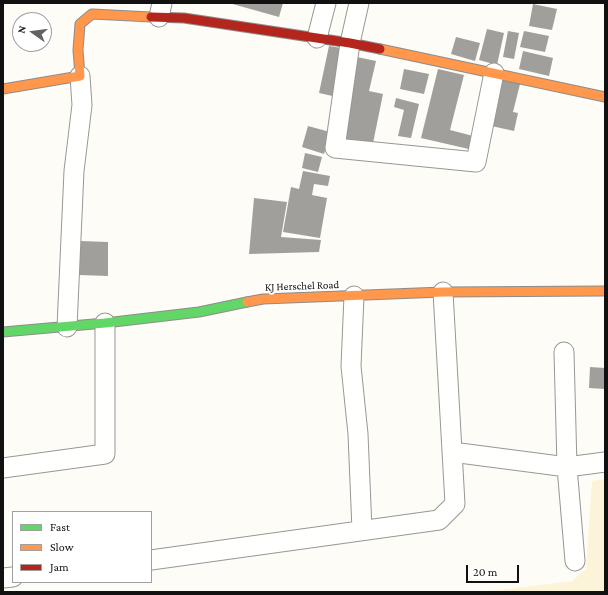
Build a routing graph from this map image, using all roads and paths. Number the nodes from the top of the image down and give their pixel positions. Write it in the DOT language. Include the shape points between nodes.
graph roads {
  1 [pos="326,3"];
  2 [pos="359,3"];
  3 [pos="161,10"];
  4 [pos="317,38"];
  5 [pos="350,43"];
  6 [pos="494,73"];
  7 [pos="80,76"];
  8 [pos="3,89"];
  9 [pos="605,96"];
  10 [pos="605,291"];
  11 [pos="443,292"];
  12 [pos="354,296"];
  13 [pos="105,323"];
  14 [pos="67,327"];
  15 [pos="3,332"];
  16 [pos="564,352"];
  17 [pos="452,452"];
  18 [pos="605,462"];
  19 [pos="567,467"];
  20 [pos="3,468"];
  21 [pos="362,530"];
  22 [pos="152,560"];
  23 [pos="575,561"];
  1 -- 4 [label="street"];
  2 -- 5 [label="street"];
  3 -- 4 [label="street" via="184,18"];
  3 -- 7 [label="street" via="92,14 80,24"];
  4 -- 5 [label="street"];
  5 -- 6 [label="street"];
  5 -- 6 [label="street" via="335,148 476,162"];
  6 -- 9 [label="street"];
  7 -- 8 [label="street"];
  7 -- 14 [label="street" via="82,106 74,171"];
  10 -- 11 [label="street, KJ Herschel Road"];
  11 -- 12 [label="street, KJ Herschel Road"];
  11 -- 17 [label="street"];
  12 -- 13 [label="street, KJ Herschel Road" via="263,299 198,312"];
  12 -- 21 [label="street" via="351,366 358,434"];
  13 -- 14 [label="street, KJ Herschel Road"];
  13 -- 20 [label="street" via="105,454"];
  14 -- 15 [label="street, KJ Herschel Road"];
  16 -- 19 [label="street"];
  17 -- 19 [label="street"];
  17 -- 21 [label="street" via="455,504 439,520"];
  18 -- 19 [label="street"];
  19 -- 23 [label="street"];
  21 -- 22 [label="street"];
}
